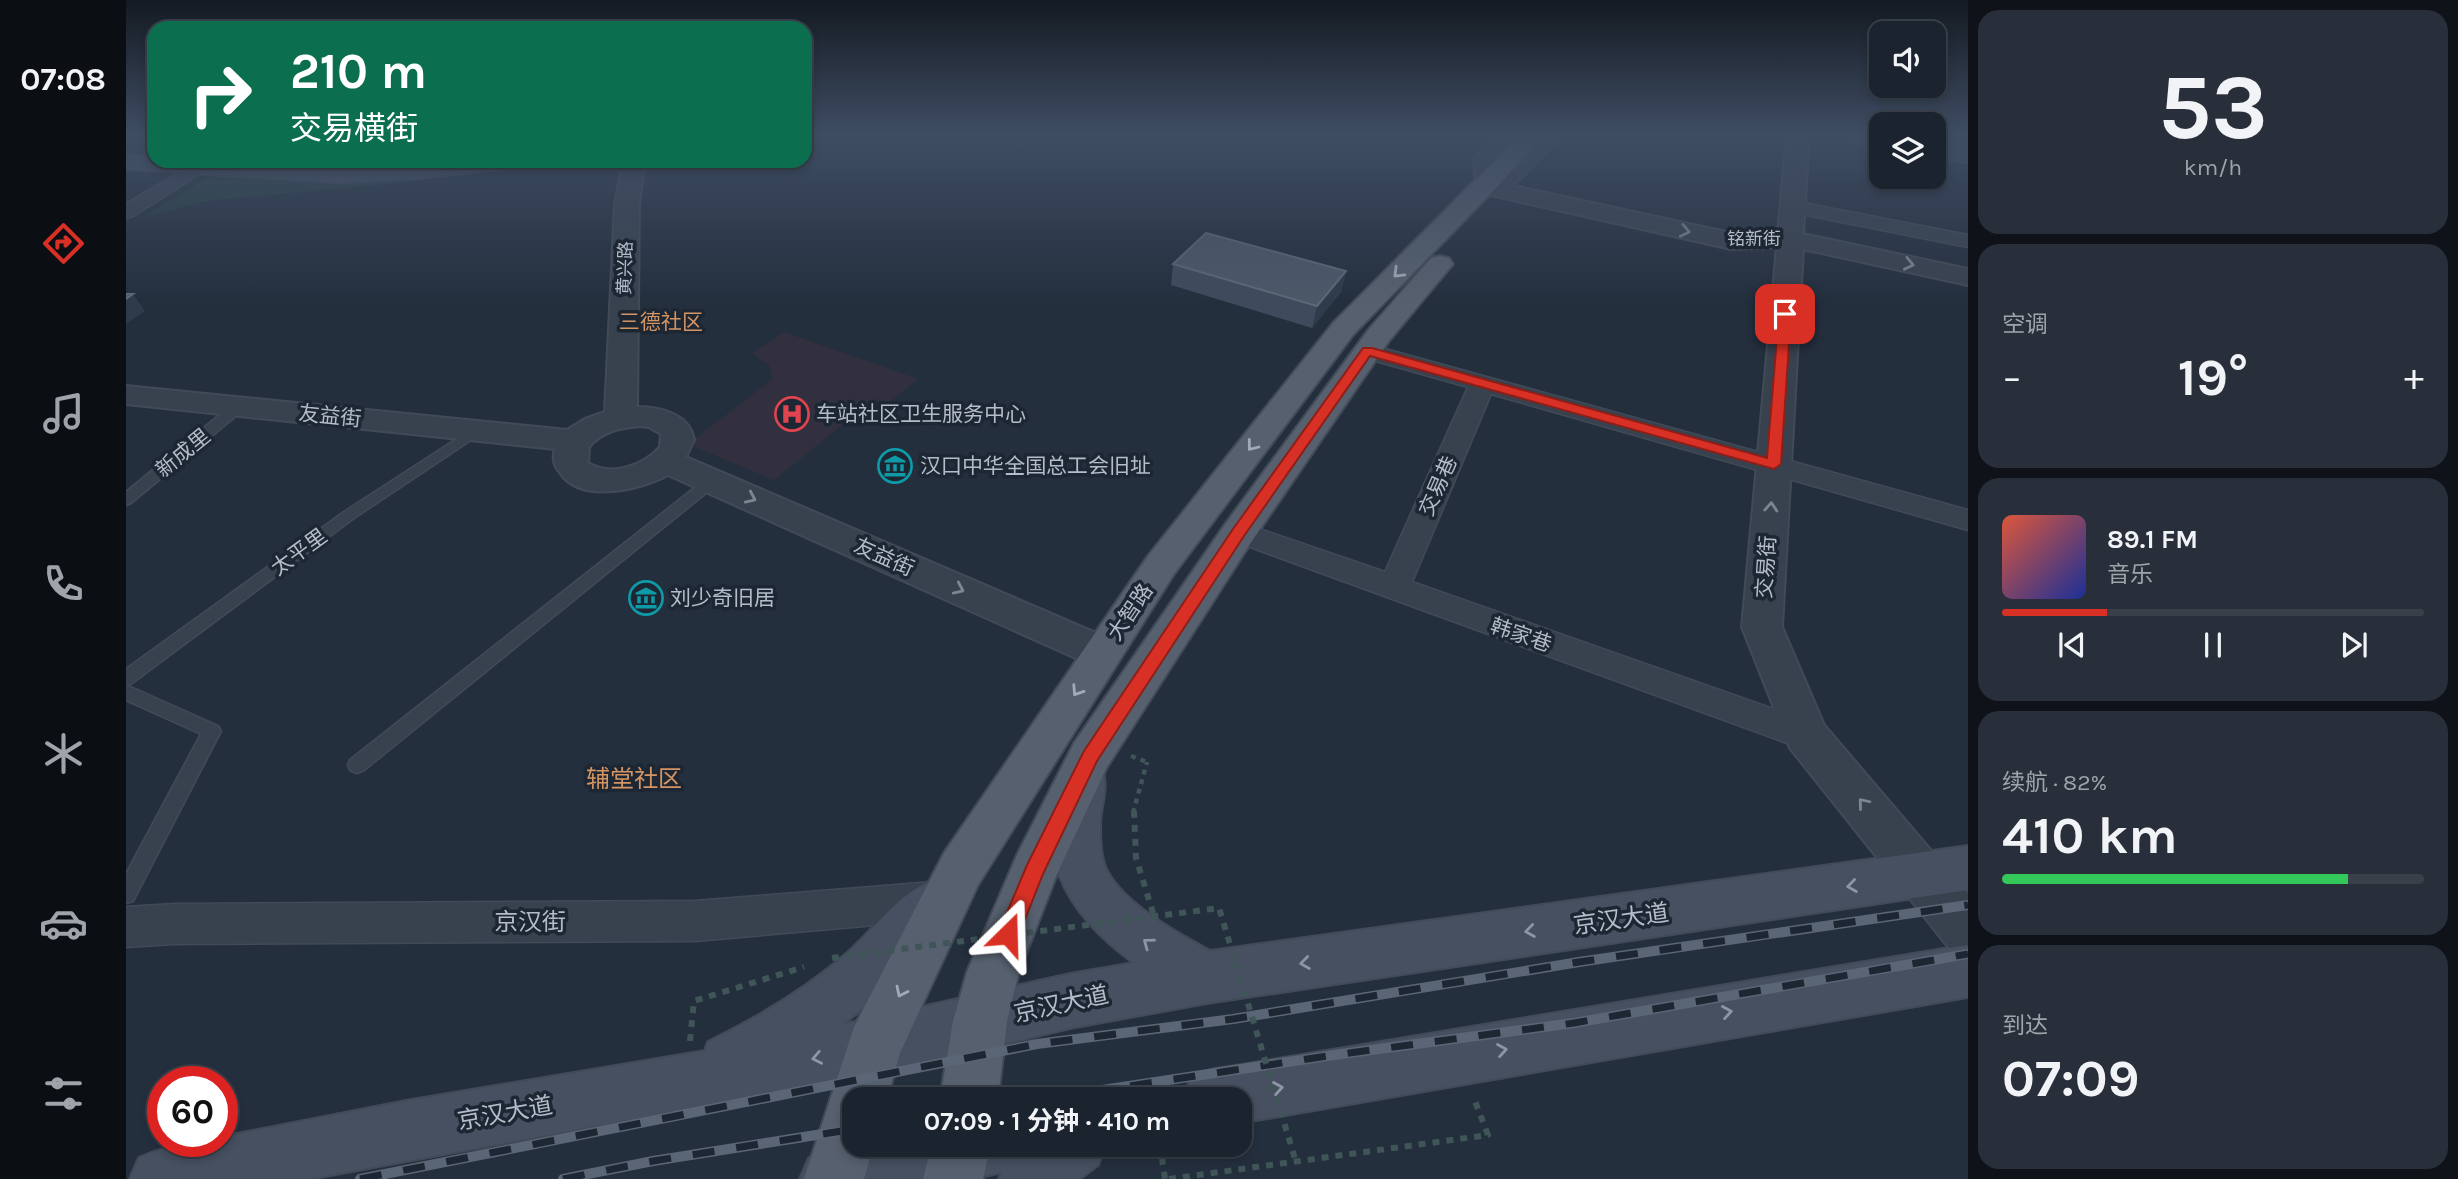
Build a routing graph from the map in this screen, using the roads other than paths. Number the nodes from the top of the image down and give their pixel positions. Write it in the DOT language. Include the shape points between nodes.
graph roads {
  1 [pos="161,191"];
  2 [pos="628,191"];
  3 [pos="1491,191"];
  4 [pos="1493,191"];
  5 [pos="1523,191"];
  6 [pos="1794,191"];
  7 [pos="126,212"];
  8 [pos="1792,223"];
  9 [pos="1968,241"];
  10 [pos="1968,277"];
  11 [pos="1367,351"];
  12 [pos="1483,383"];
  13 [pos="126,395"];
  14 [pos="239,406"];
  15 [pos="621,417"];
  16 [pos="475,431"];
  17 [pos="576,441"];
  18 [pos="666,461"];
  19 [pos="1774,464"];
  20 [pos="712,481"];
  21 [pos="126,500"];
  22 [pos="1968,520"];
  23 [pos="1238,532"];
  24 [pos="1393,589"];
  25 [pos="1102,653"];
  26 [pos="126,678"];
  27 [pos="126,692"];
  28 [pos="1806,735"];
  29 [pos="1090,756"];
  30 [pos="357,765"];
  31 [pos="1946,872"];
  32 [pos="126,894"];
  33 [pos="933,901"];
  34 [pos="126,927"];
  35 [pos="1968,932"];
  36 [pos="1968,971"];
  37 [pos="1207,977"];
  38 [pos="980,1021"];
  39 [pos="874,1047"];
  40 [pos="685,1083"];
  41 [pos="862,1087"];
  42 [pos="974,1087"];
  43 [pos="1252,1092"];
  44 [pos="842,1151"];
  45 [pos="918,1157"];
  46 [pos="1059,1157"];
  47 [pos="160,1179"];
  48 [pos="833,1179"];
  49 [pos="1029,1179"];
  1 -- 7 [label="street"];
  2 -- 15 [label="street, 黄兴路"];
  3 -- 25 [label="main road, 大智路, one-way" via="1343,328 1161,565"];
  4 -- 11 [label="main road, 大智路"];
  5 -- 8 [label="street, 铭新街, one-way" via="1731,241"];
  6 -- 8 [label="street, 交易街"];
  8 -- 9 [label="street"];
  8 -- 10 [label="street, 铭新街, one-way"];
  8 -- 19 [label="street, 交易街"];
  11 -- 12 [label="street"];
  11 -- 23 [label="main road, 大智路"];
  12 -- 19 [label="street"];
  12 -- 24 [label="street, 交易巷"];
  13 -- 14 [label="street, 友益街"];
  14 -- 16 [label="street, 友益街"];
  14 -- 21 [label="lane, 新成里"];
  15 -- 17 [label="street" via="587,431"];
  15 -- 18 [label="street" via="652,417 675,429 675,450"];
  16 -- 17 [label="street, 友益街"];
  16 -- 26 [label="lane, 太平里" via="349,515"];
  17 -- 18 [label="street" via="570,463 589,478 626,479"];
  18 -- 20 [label="street, 友益街"];
  19 -- 22 [label="street"];
  28 -- 19 [label="street, 交易街, one-way" via="1762,627"];
  20 -- 25 [label="street, 友益街, one-way"];
  20 -- 30 [label="lane"];
  23 -- 24 [label="street, 韩家巷"];
  23 -- 29 [label="main road, 大智路"];
  24 -- 28 [label="street, 韩家巷"];
  25 -- 39 [label="main road, 大智路, one-way" via="961,869"];
  27 -- 32 [label="lane" via="212,731"];
  31 -- 28 [label="street, 交易街, one-way"];
  37 -- 29 [label="main road, one-way" via="1166,956 1125,926 1084,877 1077,824"];
  29 -- 38 [label="main road, 大智路" via="1034,872 993,972"];
  31 -- 35 [label="street, 交易街"];
  31 -- 37 [label="main road, 京汉大道, one-way"];
  33 -- 34 [label="street, 京汉街" via="695,921"];
  33 -- 40 [label="main road" via="864,976 771,1042"];
  43 -- 36 [label="main road, one-way"];
  37 -- 38 [label="main road, 京汉大道"];
  38 -- 39 [label="main road, 京汉大道"];
  38 -- 42 [label="main road, 大智路"];
  39 -- 40 [label="main road, 京汉大道, one-way"];
  39 -- 41 [label="main road, 大智路"];
  40 -- 47 [label="main road, 京汉大道" via="405,1130"];
  44 -- 48 [label="main road"];
  45 -- 48 [label="main road"];
  46 -- 49 [label="main road"];
}
